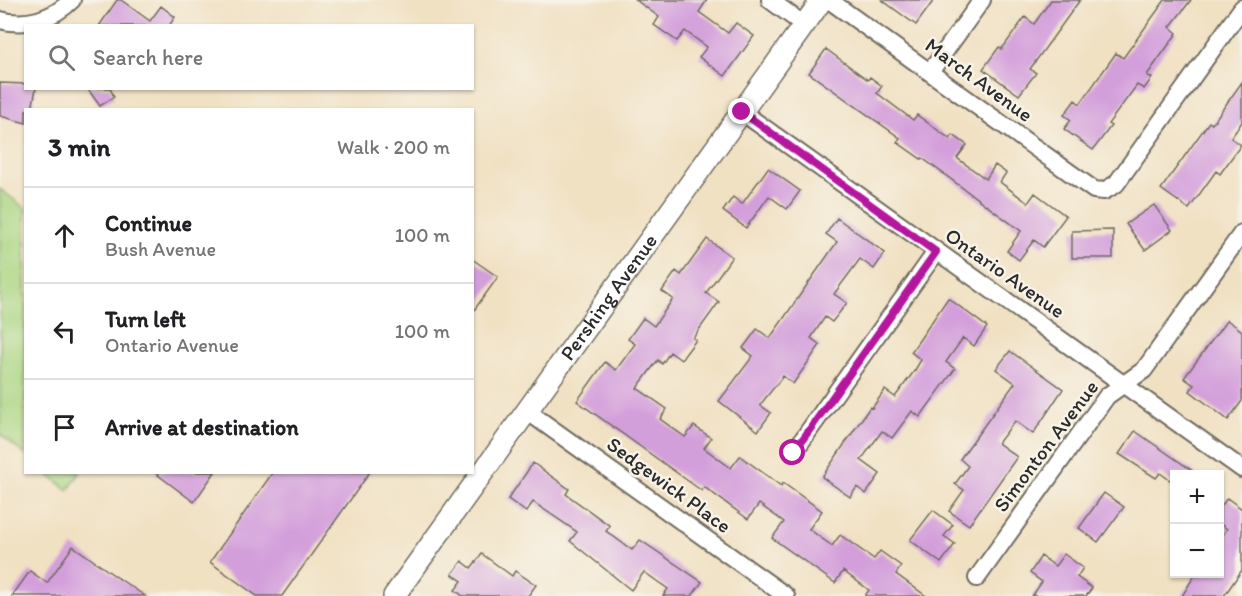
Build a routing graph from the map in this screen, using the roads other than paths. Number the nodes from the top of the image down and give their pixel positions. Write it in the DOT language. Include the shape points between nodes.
graph roads {
  1 [pos="72,0"];
  2 [pos="770,0"];
  3 [pos="822,0"];
  4 [pos="828,0"];
  5 [pos="982,0"];
  6 [pos="1242,8"];
  7 [pos="0,20"];
  8 [pos="804,25"];
  9 [pos="930,72"];
  10 [pos="742,112"];
  11 [pos="1242,233"];
  12 [pos="936,252"];
  13 [pos="1124,384"];
  14 [pos="527,411"];
  15 [pos="793,453"];
  16 [pos="1242,469"];
  17 [pos="977,578"];
  18 [pos="394,596"];
  19 [pos="786,596"];
  1 -- 7 [label="street" via="55,14 35,22"];
  2 -- 8 [label="street"];
  3 -- 8 [label="street, Pershing Avenue"];
  4 -- 9 [label="street, March Avenue"];
  5 -- 9 [label="street"];
  6 -- 9 [label="street, March Avenue" via="1116,184 1104,191 1094,190"];
  8 -- 10 [label="street, Pershing Avenue"];
  10 -- 12 [label="street, Ontario Avenue"];
  10 -- 14 [label="street, Pershing Avenue"];
  11 -- 13 [label="street, Simonton Avenue" via="1144,370"];
  12 -- 13 [label="street, Ontario Avenue"];
  12 -- 15 [label="street"];
  13 -- 16 [label="street, Ontario Avenue"];
  13 -- 17 [label="street, Simonton Avenue" via="1107,396"];
  14 -- 18 [label="street, Pershing Avenue"];
  14 -- 19 [label="street, Sedgewick Place"];
}
